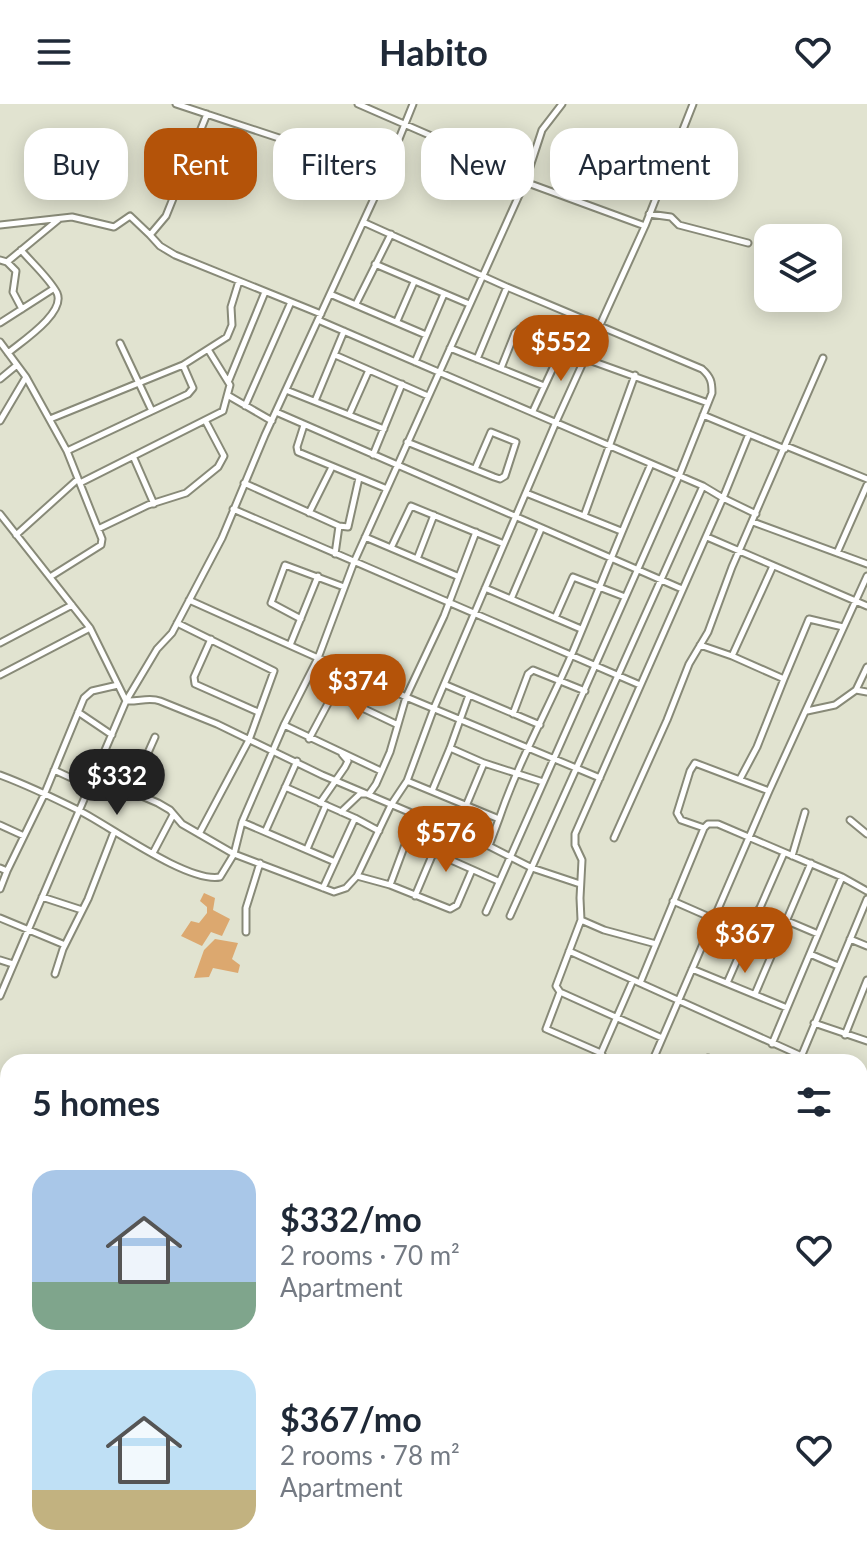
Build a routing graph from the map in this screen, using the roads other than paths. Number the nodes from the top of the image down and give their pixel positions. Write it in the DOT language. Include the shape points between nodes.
graph roads {
  1 [pos="176,104"];
  2 [pos="358,104"];
  3 [pos="413,104"];
  4 [pos="562,104"];
  5 [pos="693,104"];
  6 [pos="207,114"];
  7 [pos="404,126"];
  8 [pos="421,133"];
  9 [pos="273,136"];
  10 [pos="534,154"];
  11 [pos="534,185"];
  12 [pos="373,200"];
  13 [pos="516,200"];
  14 [pos="649,214"];
  15 [pos="61,217"];
  16 [pos="363,222"];
  17 [pos="0,225"];
  18 [pos="645,226"];
  19 [pos="391,234"];
  20 [pos="150,235"];
  21 [pos="748,243"];
  22 [pos="21,250"];
  23 [pos="0,260"];
  24 [pos="7,262"];
  25 [pos="375,264"];
  26 [pos="481,274"];
  27 [pos="239,281"];
  28 [pos="415,281"];
  29 [pos="507,287"];
  30 [pos="53,289"];
  31 [pos="265,292"];
  32 [pos="330,294"];
  33 [pos="444,294"];
  34 [pos="291,302"];
  35 [pos="356,304"];
  36 [pos="469,304"];
  37 [pos="22,309"];
  38 [pos="319,317"];
  39 [pos="397,321"];
  40 [pos="0,323"];
  41 [pos="600,327"];
  42 [pos="344,331"];
  43 [pos="426,335"];
  44 [pos="120,343"];
  45 [pos="0,344"];
  46 [pos="564,344"];
  47 [pos="450,348"];
  48 [pos="209,351"];
  49 [pos="8,353"];
  50 [pos="335,355"];
  51 [pos="587,356"];
  52 [pos="823,358"];
  53 [pos="477,359"];
  54 [pos="415,362"];
  55 [pos="17,365"];
  56 [pos="183,365"];
  57 [pos="501,368"];
  58 [pos="369,370"];
  59 [pos="439,371"];
  60 [pos="635,375"];
  61 [pos="26,377"];
  62 [pos="0,379"];
  63 [pos="228,381"];
  64 [pos="139,384"];
  65 [pos="402,384"];
  66 [pos="544,386"];
  67 [pos="286,390"];
  68 [pos="229,396"];
  69 [pos="428,396"];
  70 [pos="315,401"];
  71 [pos="708,403"];
  72 [pos="245,406"];
  73 [pos="2,410"];
  74 [pos="152,411"];
  75 [pos="533,411"];
  76 [pos="276,412"];
  77 [pos="349,415"];
  78 [pos="703,415"];
  79 [pos="50,419"];
  80 [pos="205,420"];
  81 [pos="0,421"];
  82 [pos="272,421"];
  83 [pos="556,422"];
  84 [pos="304,425"];
  85 [pos="384,429"];
  86 [pos="749,434"];
  87 [pos="407,442"];
  88 [pos="610,445"];
  89 [pos="786,447"];
  90 [pos="67,451"];
  91 [pos="373,455"];
  92 [pos="133,456"];
  93 [pos="651,464"];
  94 [pos="397,465"];
  95 [pos="332,467"];
  96 [pos="475,469"];
  97 [pos="679,476"];
  98 [pos="359,478"];
  99 [pos="867,479"];
  100 [pos="79,480"];
  101 [pos="244,483"];
  102 [pos="867,485"];
  103 [pos="703,486"];
  104 [pos="387,489"];
  105 [pos="526,493"];
  106 [pos="723,498"];
  107 [pos="154,504"];
  108 [pos="233,509"];
  109 [pos="309,513"];
  110 [pos="0,514"];
  111 [pos="756,514"];
  112 [pos="434,515"];
  113 [pos="584,516"];
  114 [pos="515,517"];
  115 [pos="753,522"];
  116 [pos="339,526"];
  117 [pos="98,529"];
  118 [pos="541,529"];
  119 [pos="621,531"];
  120 [pos="476,532"];
  121 [pos="16,535"];
  122 [pos="365,537"];
  123 [pos="707,537"];
  124 [pos="504,544"];
  125 [pos="391,548"];
  126 [pos="739,551"];
  127 [pos="837,553"];
  128 [pos="335,554"];
  129 [pos="417,559"];
  130 [pos="609,559"];
  131 [pos="354,562"];
  132 [pos="867,564"];
  133 [pos="773,566"];
  134 [pos="636,570"];
  135 [pos="318,576"];
  136 [pos="457,576"];
  137 [pos="867,576"];
  138 [pos="50,577"];
  139 [pos="661,581"];
  140 [pos="598,586"];
  141 [pos="344,587"];
  142 [pos="485,588"];
  143 [pos="682,589"];
  144 [pos="625,597"];
  145 [pos="511,599"];
  146 [pos="189,600"];
  147 [pos="856,601"];
  148 [pos="449,603"];
  149 [pos="72,605"];
  150 [pos="867,606"];
  151 [pos="474,614"];
  152 [pos="555,618"];
  153 [pos="301,619"];
  154 [pos="177,623"];
  155 [pos="843,627"];
  156 [pos="90,628"];
  157 [pos="581,629"];
  158 [pos="211,639"];
  159 [pos="0,643"];
  160 [pos="290,645"];
  161 [pos="700,645"];
  162 [pos="571,655"];
  163 [pos="732,656"];
  164 [pos="318,658"];
  165 [pos="339,664"];
  166 [pos="596,665"];
  167 [pos="867,667"];
  168 [pos="0,675"];
  169 [pos="619,676"];
  170 [pos="784,679"];
  171 [pos="560,680"];
  172 [pos="118,685"];
  173 [pos="446,685"];
  174 [pos="640,685"];
  175 [pos="856,690"];
  176 [pos="585,691"];
  177 [pos="867,692"];
  178 [pos="333,694"];
  179 [pos="469,695"];
  180 [pos="406,697"];
  181 [pos="126,701"];
  182 [pos="434,708"];
  183 [pos="806,711"];
  184 [pos="78,712"];
  185 [pos="258,712"];
  186 [pos="513,714"];
  187 [pos="459,718"];
  188 [pos="396,724"];
  189 [pos="284,725"];
  190 [pos="540,725"];
  191 [pos="112,735"];
  192 [pos="155,737"];
  193 [pos="309,739"];
  194 [pos="249,740"];
  195 [pos="530,747"];
  196 [pos="450,748"];
  197 [pos="274,752"];
  198 [pos="342,753"];
  199 [pos="554,757"];
  200 [pos="297,761"];
  201 [pos="484,763"];
  202 [pos="578,768"];
  203 [pos="54,770"];
  204 [pos="381,771"];
  205 [pos="516,774"];
  206 [pos="0,775"];
  207 [pos="600,778"];
  208 [pos="740,779"];
  209 [pos="336,780"];
  210 [pos="407,781"];
  211 [pos="543,782"];
  212 [pos="91,787"];
  213 [pos="285,787"];
  214 [pos="131,791"];
  215 [pos="432,791"];
  216 [pos="769,791"];
  217 [pos="369,794"];
  218 [pos="44,795"];
  219 [pos="323,804"];
  220 [pos="391,805"];
  221 [pos="466,807"];
  222 [pos="81,811"];
  223 [pos="341,812"];
  224 [pos="805,812"];
  225 [pos="173,815"];
  226 [pos="416,815"];
  227 [pos="355,818"];
  228 [pos="499,819"];
  229 [pos="850,820"];
  230 [pos="242,822"];
  231 [pos="0,825"];
  232 [pos="704,828"];
  233 [pos="266,830"];
  234 [pos="379,831"];
  235 [pos="114,832"];
  236 [pos="199,834"];
  237 [pos="867,834"];
  238 [pos="24,836"];
  239 [pos="748,837"];
  240 [pos="614,838"];
  241 [pos="406,840"];
  242 [pos="489,846"];
  243 [pos="307,849"];
  244 [pos="434,851"];
  245 [pos="153,853"];
  246 [pos="784,853"];
  247 [pos="234,854"];
  248 [pos="509,856"];
  249 [pos="792,856"];
  250 [pos="335,862"];
  251 [pos="260,863"];
  252 [pos="811,863"];
  253 [pos="0,868"];
  254 [pos="532,868"];
  255 [pos="472,870"];
  256 [pos="7,871"];
  257 [pos="357,876"];
  258 [pos="842,877"];
  259 [pos="498,881"];
  260 [pos="580,884"];
  261 [pos="390,885"];
  262 [pos="323,888"];
  263 [pos="0,889"];
  264 [pos="867,891"];
  265 [pos="415,896"];
  266 [pos="42,897"];
  267 [pos="867,899"];
  268 [pos="673,901"];
  269 [pos="718,909"];
  270 [pos="759,909"];
  271 [pos="82,910"];
  272 [pos="486,912"];
  273 [pos="510,916"];
  274 [pos="0,918"];
  275 [pos="714,919"];
  276 [pos="581,920"];
  277 [pos="787,920"];
  278 [pos="752,924"];
  279 [pos="27,930"];
  280 [pos="246,932"];
  281 [pos="818,934"];
  282 [pos="850,939"];
  283 [pos="656,944"];
  284 [pos="65,945"];
  285 [pos="867,946"];
  286 [pos="569,951"];
  287 [pos="810,954"];
  288 [pos="0,960"];
  289 [pos="13,964"];
  290 [pos="838,966"];
  291 [pos="692,969"];
  292 [pos="55,974"];
  293 [pos="867,980"];
  294 [pos="636,982"];
  295 [pos="727,983"];
  296 [pos="560,992"];
  297 [pos="755,994"];
  298 [pos="0,996"];
  299 [pos="679,1001"];
  300 [pos="787,1008"];
  301 [pos="617,1018"];
  302 [pos="814,1023"];
  303 [pos="845,1035"];
  304 [pos="662,1038"];
  305 [pos="867,1041"];
  306 [pos="772,1044"];
  307 [pos="601,1053"];
  308 [pos="655,1054"];
  309 [pos="794,1054"];
  310 [pos="802,1054"];
  1 -- 6 [label="street"];
  2 -- 7 [label="street"];
  3 -- 7 [label="street"];
  4 -- 10 [label="street" via="542,130"];
  5 -- 14 [label="street"];
  6 -- 9 [label="street"];
  6 -- 20 [label="street" via="178,190"];
  7 -- 8 [label="street"];
  11 -- 18 [label="street"];
  12 -- 16 [label="street"];
  13 -- 26 [label="street"];
  14 -- 18 [label="street"];
  14 -- 21 [label="street"];
  15 -- 17 [label="street"];
  15 -- 20 [label="street" via="114,227 130,216"];
  15 -- 22 [label="street"];
  16 -- 19 [label="street"];
  16 -- 32 [label="street"];
  18 -- 41 [label="street"];
  19 -- 25 [label="street"];
  19 -- 26 [label="street"];
  20 -- 27 [label="street" via="168,252"];
  22 -- 24 [label="street"];
  22 -- 30 [label="street"];
  23 -- 24 [label="street"];
  24 -- 37 [label="street" via="16,271 13,294"];
  25 -- 28 [label="street"];
  25 -- 35 [label="street"];
  26 -- 29 [label="street"];
  26 -- 36 [label="street"];
  27 -- 31 [label="street"];
  27 -- 48 [label="street" via="230,333"];
  28 -- 33 [label="street"];
  28 -- 39 [label="street"];
  29 -- 41 [label="street"];
  29 -- 53 [label="street"];
  30 -- 37 [label="street"];
  30 -- 49 [label="street" via="58,298 50,318"];
  31 -- 34 [label="street"];
  31 -- 63 [label="street"];
  32 -- 35 [label="street"];
  32 -- 38 [label="street"];
  33 -- 36 [label="street"];
  33 -- 43 [label="street"];
  34 -- 38 [label="street"];
  34 -- 72 [label="street"];
  35 -- 39 [label="street"];
  36 -- 47 [label="street"];
  37 -- 40 [label="street"];
  38 -- 42 [label="street"];
  38 -- 67 [label="street"];
  39 -- 43 [label="street"];
  41 -- 51 [label="street"];
  41 -- 71 [label="street" via="702,369 712,384"];
  42 -- 50 [label="street"];
  42 -- 54 [label="street"];
  43 -- 54 [label="street"];
  44 -- 64 [label="street"];
  45 -- 49 [label="street"];
  46 -- 51 [label="street"];
  46 -- 57 [label="street" via="517,330"];
  46 -- 66 [label="street"];
  47 -- 53 [label="street"];
  47 -- 59 [label="street"];
  48 -- 56 [label="street"];
  48 -- 63 [label="street"];
  49 -- 55 [label="street"];
  50 -- 58 [label="street"];
  50 -- 70 [label="street"];
  51 -- 60 [label="street"];
  51 -- 83 [label="street"];
  52 -- 89 [label="street"];
  53 -- 57 [label="street"];
  54 -- 59 [label="street"];
  55 -- 61 [label="street"];
  55 -- 62 [label="street"];
  56 -- 64 [label="street"];
  56 -- 74 [label="street" via="191,391"];
  57 -- 66 [label="street"];
  58 -- 65 [label="street"];
  58 -- 77 [label="street"];
  59 -- 69 [label="street"];
  59 -- 75 [label="street"];
  60 -- 71 [label="street"];
  60 -- 88 [label="street"];
  61 -- 73 [label="street"];
  61 -- 79 [label="street"];
  63 -- 68 [label="street"];
  64 -- 74 [label="street"];
  64 -- 79 [label="street"];
  65 -- 69 [label="street"];
  65 -- 85 [label="street"];
  66 -- 75 [label="street"];
  67 -- 70 [label="street"];
  67 -- 76 [label="street"];
  68 -- 72 [label="street"];
  68 -- 80 [label="street" via="223,411"];
  69 -- 87 [label="street"];
  70 -- 77 [label="street"];
  71 -- 78 [label="street"];
  72 -- 82 [label="street"];
  73 -- 81 [label="street"];
  74 -- 90 [label="street"];
  75 -- 83 [label="street"];
  76 -- 82 [label="street"];
  76 -- 84 [label="street"];
  77 -- 85 [label="street"];
  78 -- 86 [label="street"];
  78 -- 97 [label="street"];
  79 -- 90 [label="street"];
  80 -- 92 [label="street"];
  80 -- 107 [label="street" via="222,451 222,462 186,493"];
  82 -- 101 [label="street"];
  83 -- 88 [label="street"];
  83 -- 105 [label="street"];
  84 -- 91 [label="street"];
  84 -- 95 [label="street" via="296,450"];
  85 -- 91 [label="street"];
  86 -- 89 [label="street"];
  86 -- 106 [label="street"];
  87 -- 94 [label="street"];
  87 -- 96 [label="street"];
  88 -- 93 [label="street"];
  88 -- 113 [label="street"];
  89 -- 99 [label="street"];
  89 -- 111 [label="street"];
  90 -- 100 [label="street"];
  91 -- 94 [label="street"];
  92 -- 100 [label="street"];
  92 -- 107 [label="street"];
  93 -- 97 [label="street"];
  93 -- 119 [label="street"];
  94 -- 104 [label="street"];
  94 -- 114 [label="street"];
  95 -- 98 [label="street"];
  95 -- 109 [label="street"];
  96 -- 96 [label="street" via="503,478 516,442 491,432"];
  97 -- 103 [label="street"];
  97 -- 134 [label="street"];
  98 -- 104 [label="street"];
  98 -- 116 [label="street" via="348,527"];
  100 -- 117 [label="street"];
  100 -- 121 [label="street"];
  101 -- 108 [label="street"];
  101 -- 109 [label="street"];
  102 -- 127 [label="street"];
  103 -- 106 [label="street"];
  103 -- 139 [label="street"];
  104 -- 122 [label="street"];
  105 -- 113 [label="street"];
  105 -- 114 [label="street"];
  106 -- 111 [label="street"];
  106 -- 123 [label="street"];
  107 -- 117 [label="street"];
  108 -- 128 [label="street"];
  108 -- 146 [label="street"];
  109 -- 116 [label="street"];
  110 -- 121 [label="street"];
  111 -- 115 [label="street"];
  112 -- 120 [label="street"];
  112 -- 125 [label="street" via="410,506"];
  112 -- 129 [label="street"];
  113 -- 119 [label="street"];
  114 -- 118 [label="street"];
  114 -- 124 [label="street"];
  115 -- 126 [label="street"];
  115 -- 127 [label="street"];
  116 -- 128 [label="street"];
  117 -- 138 [label="street" via="101,545"];
  118 -- 130 [label="street"];
  118 -- 145 [label="street"];
  119 -- 130 [label="street"];
  120 -- 124 [label="street"];
  120 -- 136 [label="street"];
  121 -- 138 [label="street"];
  122 -- 125 [label="street"];
  122 -- 131 [label="street"];
  123 -- 126 [label="street"];
  123 -- 143 [label="street"];
  124 -- 142 [label="street"];
  125 -- 129 [label="street"];
  126 -- 133 [label="street"];
  126 -- 161 [label="street"];
  127 -- 132 [label="street"];
  128 -- 131 [label="street"];
  129 -- 136 [label="street"];
  130 -- 134 [label="street"];
  130 -- 140 [label="street"];
  131 -- 141 [label="street"];
  131 -- 148 [label="street"];
  133 -- 147 [label="street"];
  133 -- 163 [label="street"];
  134 -- 139 [label="street"];
  134 -- 144 [label="street"];
  135 -- 141 [label="street"];
  135 -- 153 [label="street"];
  135 -- 153 [label="street" via="283,567 271,603"];
  136 -- 148 [label="street"];
  137 -- 147 [label="street"];
  138 -- 149 [label="street"];
  139 -- 143 [label="street"];
  139 -- 169 [label="street"];
  140 -- 144 [label="street"];
  140 -- 152 [label="street" via="572,578"];
  140 -- 157 [label="street"];
  141 -- 164 [label="street"];
  142 -- 145 [label="street"];
  142 -- 151 [label="street"];
  143 -- 174 [label="street"];
  144 -- 166 [label="street"];
  145 -- 152 [label="street"];
  146 -- 154 [label="street"];
  146 -- 160 [label="street"];
  147 -- 150 [label="street"];
  147 -- 155 [label="street"];
  148 -- 151 [label="street"];
  148 -- 180 [label="street"];
  149 -- 156 [label="street"];
  149 -- 159 [label="street"];
  151 -- 162 [label="street"];
  151 -- 173 [label="street"];
  152 -- 157 [label="street"];
  153 -- 160 [label="street"];
  154 -- 158 [label="street"];
  154 -- 181 [label="street"];
  155 -- 170 [label="street" via="809,619"];
  155 -- 183 [label="street"];
  156 -- 168 [label="street"];
  156 -- 172 [label="street"];
  157 -- 162 [label="street"];
  158 -- 185 [label="street" via="273,669"];
  158 -- 185 [label="street" via="195,684"];
  160 -- 164 [label="street"];
  161 -- 163 [label="street"];
  161 -- 240 [label="street"];
  162 -- 166 [label="street"];
  162 -- 171 [label="street"];
  163 -- 170 [label="street"];
  164 -- 165 [label="street"];
  164 -- 189 [label="street"];
  165 -- 178 [label="street"];
  165 -- 180 [label="street"];
  166 -- 169 [label="street"];
  166 -- 176 [label="street"];
  167 -- 175 [label="street"];
  169 -- 174 [label="street"];
  169 -- 202 [label="street"];
  170 -- 208 [label="street"];
  171 -- 176 [label="street"];
  171 -- 186 [label="street" via="531,671"];
  171 -- 190 [label="street"];
  172 -- 181 [label="street"];
  172 -- 184 [label="street" via="87,694"];
  173 -- 179 [label="street"];
  173 -- 182 [label="street"];
  174 -- 207 [label="street"];
  175 -- 177 [label="street"];
  175 -- 183 [label="street" via="835,705"];
  176 -- 199 [label="street"];
  178 -- 188 [label="street"];
  178 -- 193 [label="street"];
  179 -- 186 [label="street"];
  179 -- 187 [label="street"];
  180 -- 182 [label="street"];
  180 -- 188 [label="street"];
  181 -- 191 [label="street"];
  181 -- 194 [label="street" via="155,699"];
  182 -- 187 [label="street"];
  182 -- 210 [label="street"];
  183 -- 216 [label="street"];
  184 -- 191 [label="street"];
  184 -- 203 [label="street"];
  185 -- 194 [label="street"];
  186 -- 190 [label="street"];
  187 -- 195 [label="street"];
  187 -- 196 [label="street"];
  188 -- 204 [label="street"];
  189 -- 193 [label="street"];
  189 -- 197 [label="street"];
  190 -- 195 [label="street"];
  191 -- 212 [label="street"];
  192 -- 214 [label="street"];
  193 -- 198 [label="street"];
  194 -- 197 [label="street"];
  194 -- 236 [label="street"];
  195 -- 199 [label="street"];
  195 -- 205 [label="street"];
  196 -- 201 [label="street"];
  196 -- 215 [label="street"];
  197 -- 200 [label="street"];
  197 -- 230 [label="street"];
  198 -- 204 [label="street"];
  198 -- 209 [label="street" via="348,761"];
  199 -- 202 [label="street"];
  199 -- 211 [label="street"];
  200 -- 209 [label="street"];
  200 -- 213 [label="street"];
  201 -- 205 [label="street"];
  201 -- 221 [label="street"];
  202 -- 207 [label="street"];
  202 -- 254 [label="street"];
  203 -- 212 [label="street"];
  203 -- 218 [label="street"];
  204 -- 217 [label="street"];
  205 -- 211 [label="street"];
  205 -- 228 [label="street"];
  206 -- 218 [label="street"];
  207 -- 260 [label="street" via="575,834 582,861"];
  208 -- 216 [label="street"];
  208 -- 232 [label="street" via="693,764 677,813 681,820"];
  209 -- 217 [label="street"];
  209 -- 219 [label="street"];
  210 -- 215 [label="street"];
  210 -- 220 [label="street"];
  211 -- 248 [label="street"];
  212 -- 214 [label="street"];
  212 -- 222 [label="street"];
  213 -- 219 [label="street"];
  213 -- 233 [label="street"];
  214 -- 225 [label="street"];
  215 -- 221 [label="street"];
  216 -- 239 [label="street"];
  217 -- 220 [label="street"];
  217 -- 223 [label="street" via="360,794"];
  218 -- 222 [label="street"];
  218 -- 238 [label="street"];
  219 -- 223 [label="street"];
  219 -- 243 [label="street"];
  220 -- 226 [label="street"];
  220 -- 234 [label="street"];
  221 -- 228 [label="street"];
  222 -- 235 [label="street"];
  222 -- 266 [label="street"];
  223 -- 227 [label="street"];
  224 -- 249 [label="street"];
  225 -- 236 [label="street"];
  225 -- 245 [label="street"];
  226 -- 241 [label="street"];
  226 -- 242 [label="street"];
  227 -- 234 [label="street"];
  227 -- 250 [label="street"];
  228 -- 242 [label="street"];
  229 -- 237 [label="street"];
  230 -- 233 [label="street"];
  230 -- 247 [label="street"];
  231 -- 238 [label="street"];
  232 -- 239 [label="street" via="718,824"];
  232 -- 268 [label="street"];
  233 -- 243 [label="street"];
  234 -- 257 [label="street"];
  235 -- 245 [label="street"];
  235 -- 271 [label="street"];
  236 -- 247 [label="street"];
  238 -- 256 [label="street"];
  239 -- 246 [label="street"];
  239 -- 269 [label="street"];
  241 -- 244 [label="street"];
  241 -- 261 [label="street"];
  242 -- 248 [label="street"];
  243 -- 250 [label="street"];
  244 -- 255 [label="street"];
  244 -- 265 [label="street"];
  245 -- 247 [label="street" via="216,878"];
  246 -- 249 [label="street"];
  246 -- 270 [label="street"];
  247 -- 251 [label="street"];
  248 -- 254 [label="street"];
  248 -- 259 [label="street"];
  249 -- 252 [label="street"];
  250 -- 262 [label="street"];
  251 -- 262 [label="street"];
  251 -- 280 [label="street" via="246,908"];
  252 -- 258 [label="street"];
  252 -- 277 [label="street"];
  253 -- 256 [label="street"];
  254 -- 260 [label="street"];
  254 -- 273 [label="street"];
  255 -- 259 [label="street"];
  255 -- 265 [label="street" via="453,909"];
  256 -- 263 [label="street"];
  257 -- 261 [label="street"];
  257 -- 262 [label="street" via="340,892"];
  258 -- 264 [label="street"];
  258 -- 281 [label="street"];
  259 -- 272 [label="street"];
  260 -- 276 [label="street"];
  261 -- 265 [label="street"];
  266 -- 271 [label="street"];
  266 -- 279 [label="street"];
  267 -- 282 [label="street"];
  268 -- 275 [label="street"];
  268 -- 283 [label="street"];
  269 -- 275 [label="street"];
  269 -- 278 [label="street"];
  270 -- 277 [label="street"];
  270 -- 278 [label="street"];
  271 -- 284 [label="street"];
  274 -- 279 [label="street"];
  275 -- 291 [label="street"];
  276 -- 283 [label="street"];
  276 -- 286 [label="street"];
  277 -- 281 [label="street"];
  277 -- 297 [label="street"];
  278 -- 295 [label="street"];
  279 -- 284 [label="street"];
  279 -- 289 [label="street"];
  281 -- 287 [label="street"];
  282 -- 285 [label="street"];
  282 -- 290 [label="street"];
  283 -- 294 [label="street"];
  284 -- 292 [label="street"];
  286 -- 294 [label="street"];
  286 -- 296 [label="street" via="557,982"];
  287 -- 290 [label="street"];
  287 -- 300 [label="street"];
  288 -- 289 [label="street"];
  289 -- 298 [label="street"];
  290 -- 302 [label="street"];
  291 -- 295 [label="street"];
  291 -- 299 [label="street"];
  293 -- 303 [label="street"];
  294 -- 299 [label="street"];
  294 -- 301 [label="street"];
  295 -- 297 [label="street"];
  296 -- 301 [label="street"];
  296 -- 307 [label="street" via="546,1029"];
  297 -- 300 [label="street"];
  299 -- 304 [label="street"];
  299 -- 306 [label="street"];
  300 -- 306 [label="street"];
  301 -- 304 [label="street"];
  301 -- 307 [label="street"];
  302 -- 303 [label="street"];
  302 -- 310 [label="street"];
  303 -- 305 [label="street"];
  304 -- 308 [label="street"];
  306 -- 309 [label="street"];
}
